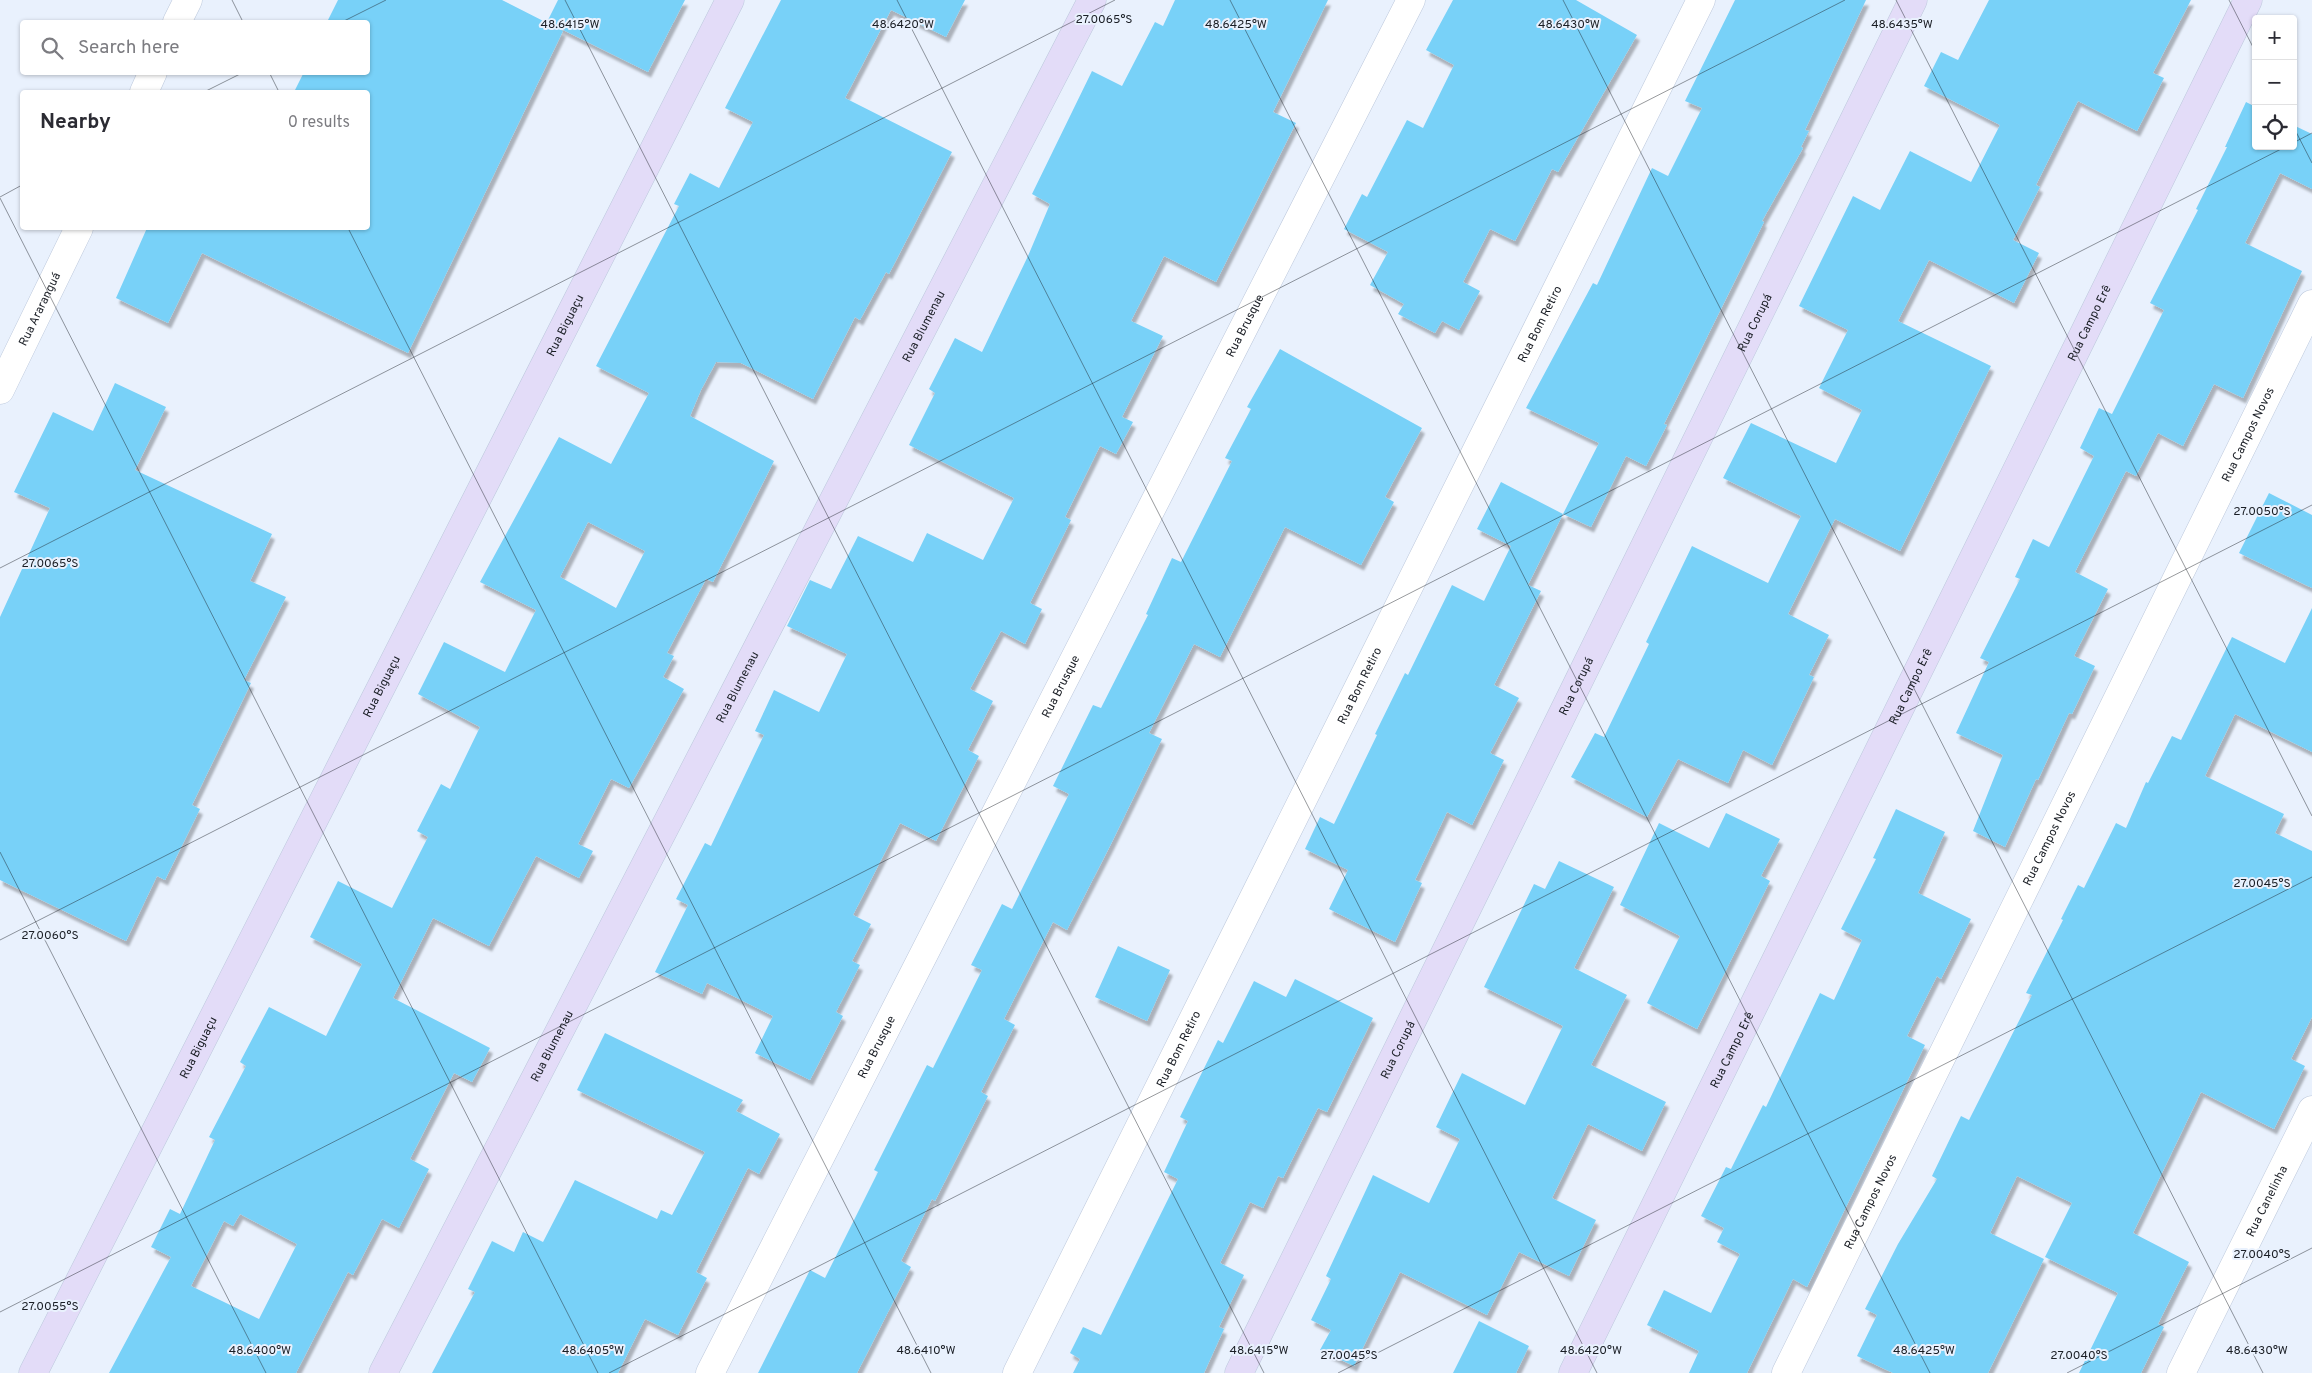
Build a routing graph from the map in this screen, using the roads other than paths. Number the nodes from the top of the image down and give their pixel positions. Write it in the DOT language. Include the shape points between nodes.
graph roads {
  1 [pos="188,0"];
  2 [pos="730,0"];
  3 [pos="1092,0"];
  4 [pos="1411,0"];
  5 [pos="1702,0"];
  6 [pos="1913,0"];
  7 [pos="2248,0"];
  8 [pos="178,20"];
  9 [pos="152,75"];
  10 [pos="145,90"];
  11 [pos="77,230"];
  12 [pos="2312,304"];
  13 [pos="0,390"];
  14 [pos="2312,1110"];
  15 [pos="33,1373"];
  16 [pos="383,1373"];
  17 [pos="710,1373"];
  18 [pos="1017,1373"];
  19 [pos="1239,1373"];
  20 [pos="1573,1373"];
  21 [pos="1786,1373"];
  22 [pos="2181,1373"];
  1 -- 8 [label="street"];
  2 -- 15 [label="street, Rua Biguaçu"];
  3 -- 16 [label="street, Rua Blumenau"];
  4 -- 17 [label="street, Rua Brusque"];
  5 -- 18 [label="street, Rua Bom Retiro"];
  6 -- 19 [label="street, Rua Corupá"];
  7 -- 20 [label="street, Rua Campo Erê"];
  9 -- 10 [label="street"];
  11 -- 13 [label="street, Rua Araranguá"];
  12 -- 21 [label="street, Rua Campos Novos"];
  14 -- 22 [label="street, Rua Canelinha"];
}
